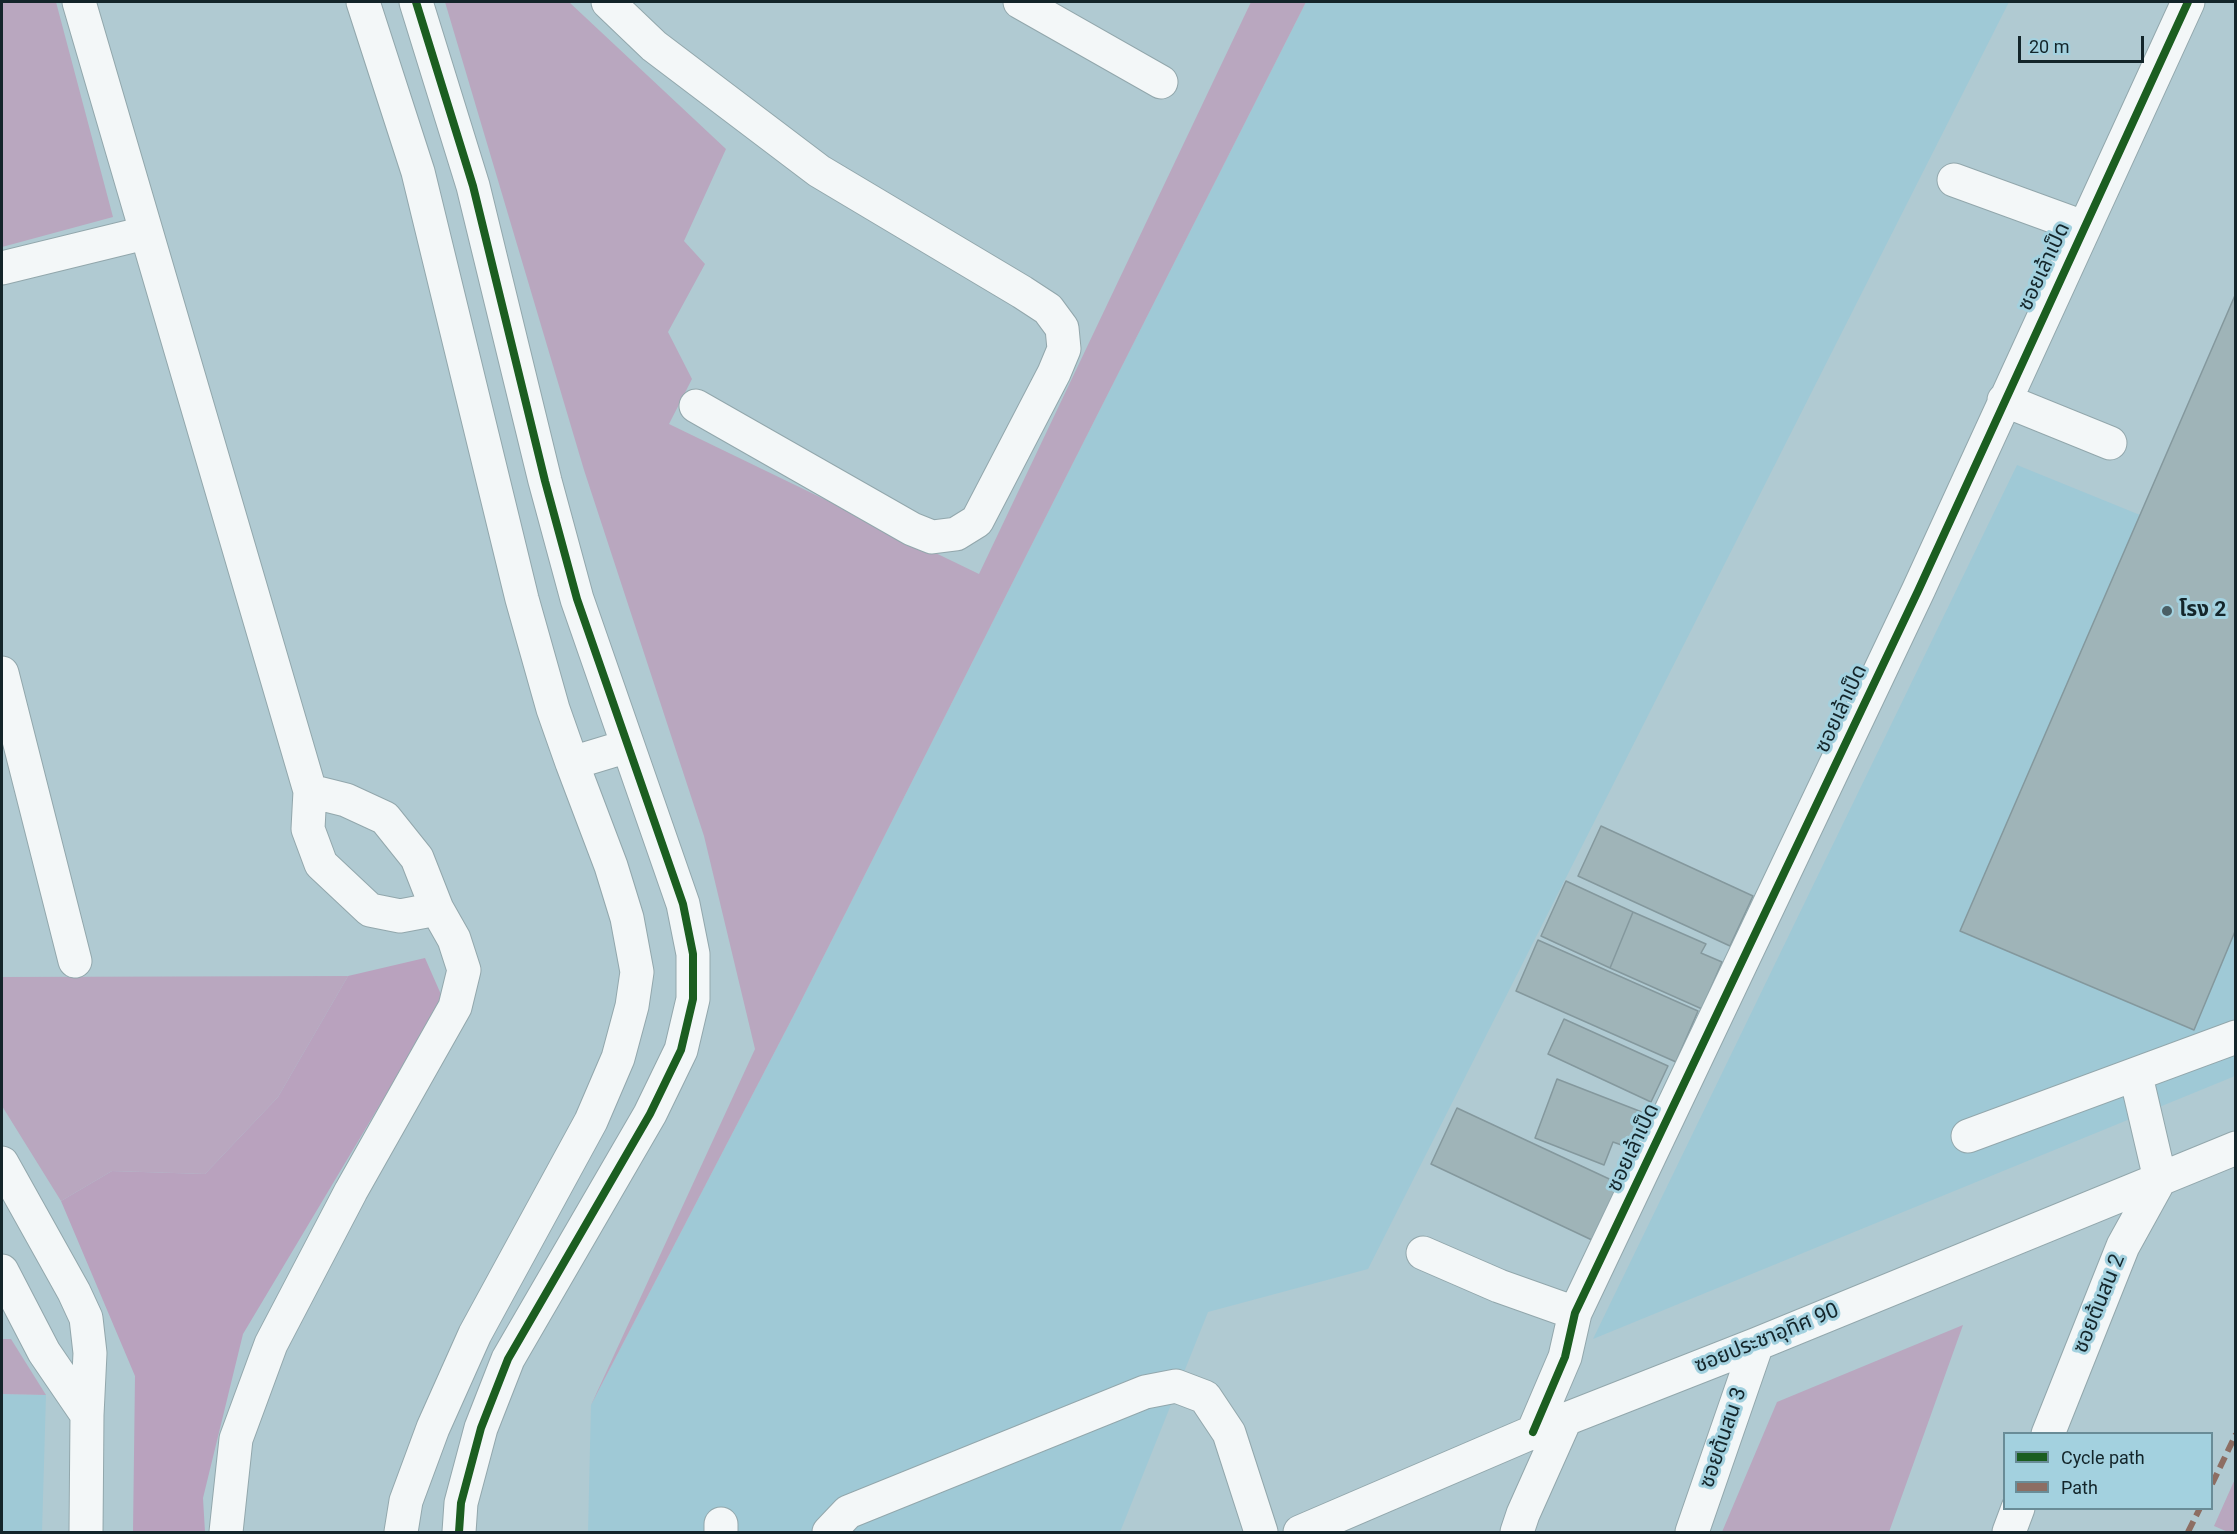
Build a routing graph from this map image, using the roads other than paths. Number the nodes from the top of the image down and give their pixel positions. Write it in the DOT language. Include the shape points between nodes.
graph roads {
  1 [pos="79,2"];
  2 [pos="363,2"];
  3 [pos="416,2"];
  4 [pos="608,2"];
  5 [pos="1020,2"];
  6 [pos="2188,2"];
  7 [pos="1161,82"];
  8 [pos="1954,180"];
  9 [pos="2083,227"];
  10 [pos="145,233"];
  11 [pos="2,268"];
  12 [pos="2004,400"];
  13 [pos="696,406"];
  14 [pos="2110,443"];
  15 [pos="2,673"];
  16 [pos="628,746"];
  17 [pos="572,764"];
  18 [pos="310,791"];
  19 [pos="437,909"];
  20 [pos="75,962"];
  21 [pos="2235,1037"];
  22 [pos="2136,1076"];
  23 [pos="1968,1136"];
  24 [pos="2235,1148"];
  25 [pos="3,1169"];
  26 [pos="2160,1179"];
  27 [pos="1423,1253"];
  28 [pos="2,1271"];
  29 [pos="1575,1313"];
  30 [pos="1757,1344"];
  31 [pos="87,1414"];
  32 [pos="1565,1420"];
  33 [pos="1533,1432"];
  34 [pos="2049,1432"];
  35 [pos="2018,1510"];
  36 [pos="86,1533"];
  37 [pos="225,1533"];
  38 [pos="401,1533"];
  39 [pos="459,1533"];
  40 [pos="829,1533"];
  41 [pos="1261,1533"];
  42 [pos="1300,1533"];
  43 [pos="1517,1533"];
  44 [pos="1692,1533"];
  45 [pos="2009,1533"];
  1 -- 10 [label="street"];
  2 -- 17 [label="street" via="418,172 522,599"];
  3 -- 16 [label="street" via="473,186 577,599"];
  4 -- 13 [label="street" via="654,46 819,171 1022,292 1048,309 1062,328 1064,349 1054,373 977,521 956,534 933,537 912,529"];
  5 -- 7 [label="street"];
  6 -- 9 [label="street, ซอยเล้าเป็ด"];
  8 -- 9 [label="street"];
  9 -- 12 [label="street, ซอยเล้าเป็ด"];
  10 -- 11 [label="street"];
  10 -- 18 [label="street"];
  12 -- 14 [label="street"];
  12 -- 29 [label="street, ซอยเล้าเป็ด" via="1918,591"];
  15 -- 20 [label="street"];
  16 -- 17 [label="street"];
  16 -- 39 [label="street" via="683,904 693,954 693,999 681,1050 650,1114 508,1359 481,1428 461,1503"];
  17 -- 38 [label="street" via="627,918 637,972 632,1006 618,1058 591,1120 475,1334 433,1428 406,1501"];
  18 -- 19 [label="street" via="346,800 385,818 417,858"];
  18 -- 19 [label="street" via="308,829 321,864 370,910 400,916"];
  19 -- 37 [label="street" via="454,939 464,970 455,1007 351,1191 271,1344 236,1439"];
  21 -- 22 [label="street"];
  22 -- 23 [label="street"];
  22 -- 26 [label="street"];
  24 -- 26 [label="street, ซอยประชาอุทิศ 90"];
  25 -- 31 [label="street" via="86,1318 90,1353"];
  26 -- 30 [label="street, ซอยประชาอุทิศ 90"];
  26 -- 34 [label="street, ซอยต้นสน 2" via="2123,1246"];
  27 -- 29 [label="street"];
  28 -- 31 [label="street" via="44,1352"];
  29 -- 33 [label="street, ซอยเล้าเป็ด" via="1565,1357"];
  30 -- 32 [label="street, ซอยประชาอุทิศ 90"];
  30 -- 44 [label="street, ซอยต้นสน 3"];
  31 -- 36 [label="street"];
  32 -- 33 [label="street, ซอยประชาอุทิศ 90"];
  32 -- 43 [label="street"];
  33 -- 42 [label="street, ซอยประชาอุทิศ 90"];
  35 -- 45 [label="street"];
  40 -- 41 [label="street" via="848,1512 1145,1392 1176,1386 1205,1397 1229,1433"];
}
